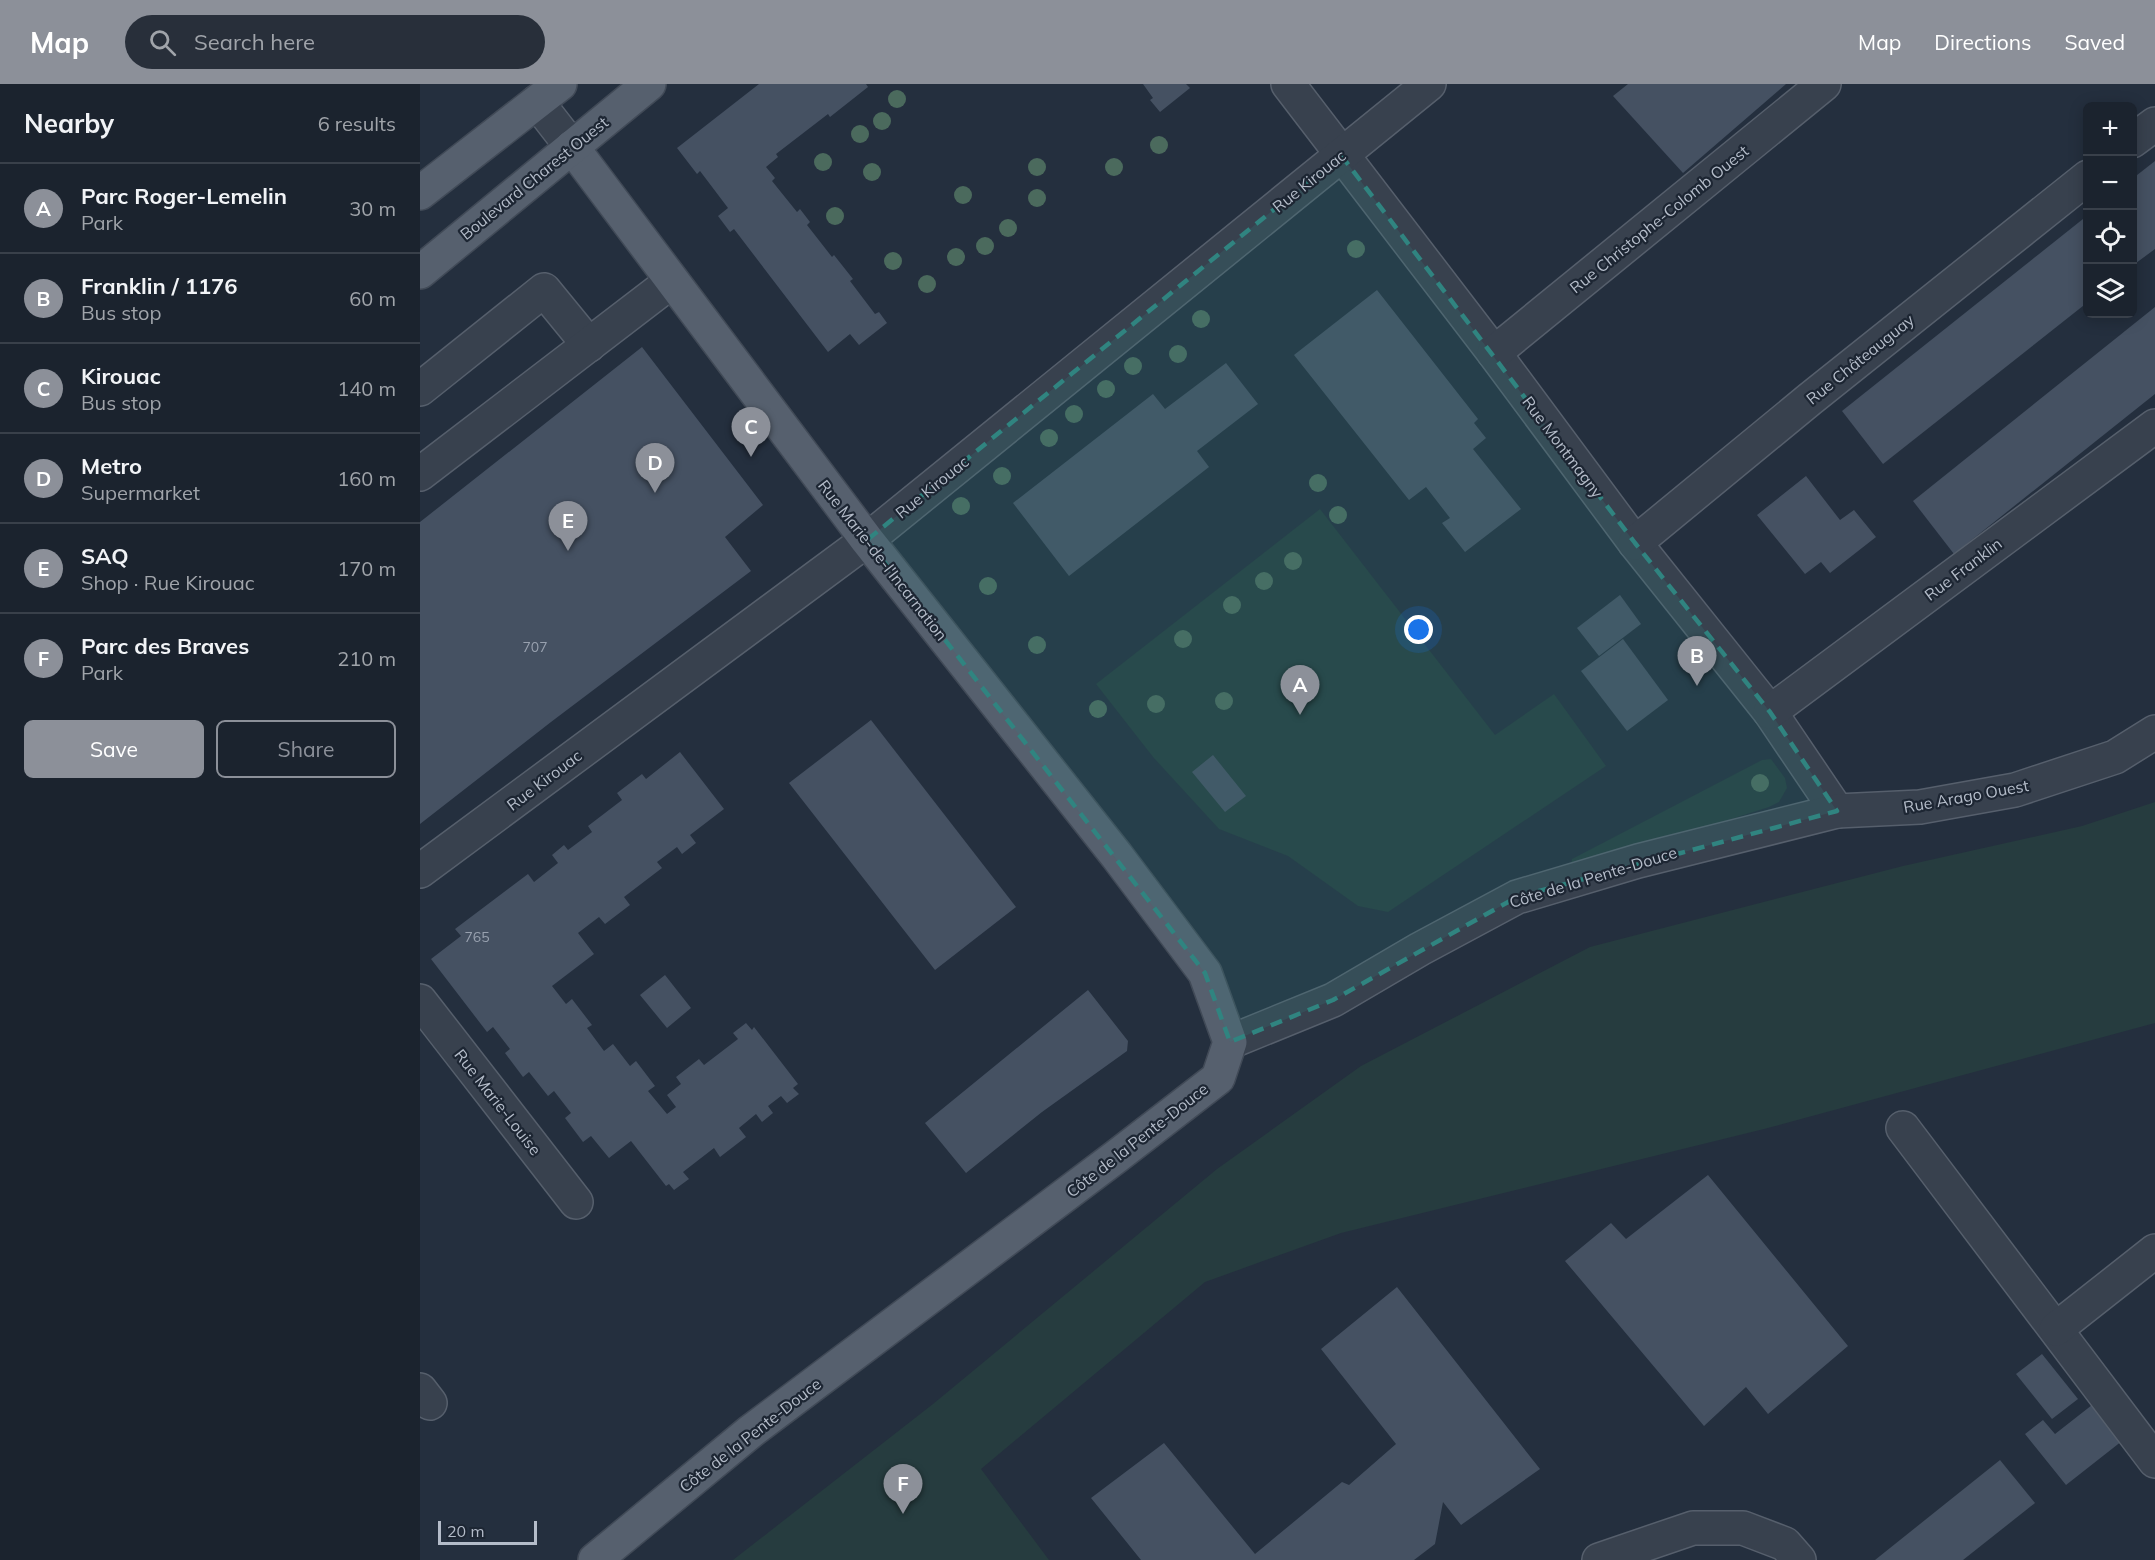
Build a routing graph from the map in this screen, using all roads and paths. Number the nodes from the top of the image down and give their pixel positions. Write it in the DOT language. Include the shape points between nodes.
graph roads {
  1 [pos="649,84"];
  2 [pos="1288,84"];
  3 [pos="1429,84"];
  4 [pos="1824,84"];
  5 [pos="540,90"];
  6 [pos="2155,123"];
  7 [pos="2137,138"];
  8 [pos="572,147"];
  9 [pos="1341,155"];
  10 [pos="2083,181"];
  11 [pos="420,193"];
  12 [pos="420,272"];
  13 [pos="672,281"];
  14 [pos="589,345"];
  15 [pos="1494,353"];
  16 [pos="420,389"];
  17 [pos="2155,426"];
  18 [pos="420,474"];
  19 [pos="867,540"];
  20 [pos="1635,543"];
  21 [pos="1770,712"];
  22 [pos="2155,732"];
  23 [pos="1837,812"];
  24 [pos="420,871"];
  25 [pos="420,1001"];
  26 [pos="1230,1042"];
  27 [pos="1904,1128"];
  28 [pos="576,1202"];
  29 [pos="2155,1252"];
  30 [pos="2056,1329"];
  31 [pos="2155,1461"];
  32 [pos="595,1560"];
  33 [pos="1599,1560"];
  34 [pos="1799,1560"];
  1 -- 8 [label="main road, Boulevard Charest Ouest"];
  2 -- 9 [label="street, Rue Montmagny"];
  3 -- 9 [label="street, Rue Kirouac"];
  4 -- 15 [label="street, Rue Christophe-Colomb Ouest"];
  5 -- 8 [label="street, Rue Marie-de-l'Incarnation"];
  5 -- 11 [label="main road"];
  6 -- 7 [label="street"];
  8 -- 12 [label="main road, Boulevard Charest Ouest"];
  8 -- 13 [label="main road, Rue Marie-de-l'Incarnation"];
  9 -- 15 [label="street, Rue Montmagny"];
  9 -- 19 [label="street, Rue Kirouac"];
  10 -- 20 [label="street, Rue Châteauguay"];
  13 -- 14 [label="street"];
  13 -- 19 [label="main road, Rue Marie-de-l'Incarnation"];
  14 -- 16 [label="street" via="544,290"];
  14 -- 18 [label="street"];
  15 -- 20 [label="street, Rue Montmagny"];
  17 -- 21 [label="street, Rue Franklin"];
  19 -- 24 [label="street, Rue Kirouac"];
  19 -- 26 [label="main road, Rue Marie-de-l'Incarnation" via="1205,973"];
  20 -- 21 [label="street, Rue Montmagny"];
  21 -- 23 [label="street, Rue Montmagny"];
  22 -- 23 [label="street, Rue Arago Ouest" via="2115,757 2015,790 1920,807"];
  23 -- 26 [label="street, Côte de la Pente-Douce" via="1638,861 1517,897 1333,1000"];
  25 -- 28 [label="street, Rue Marie-Louise"];
  26 -- 32 [label="main road, Côte de la Pente-Douce" via="1218,1078 750,1432"];
  27 -- 30 [label="street"];
  29 -- 30 [label="street"];
  30 -- 31 [label="street"];
  33 -- 34 [label="street" via="1692,1528 1743,1528 1785,1544"];
}
